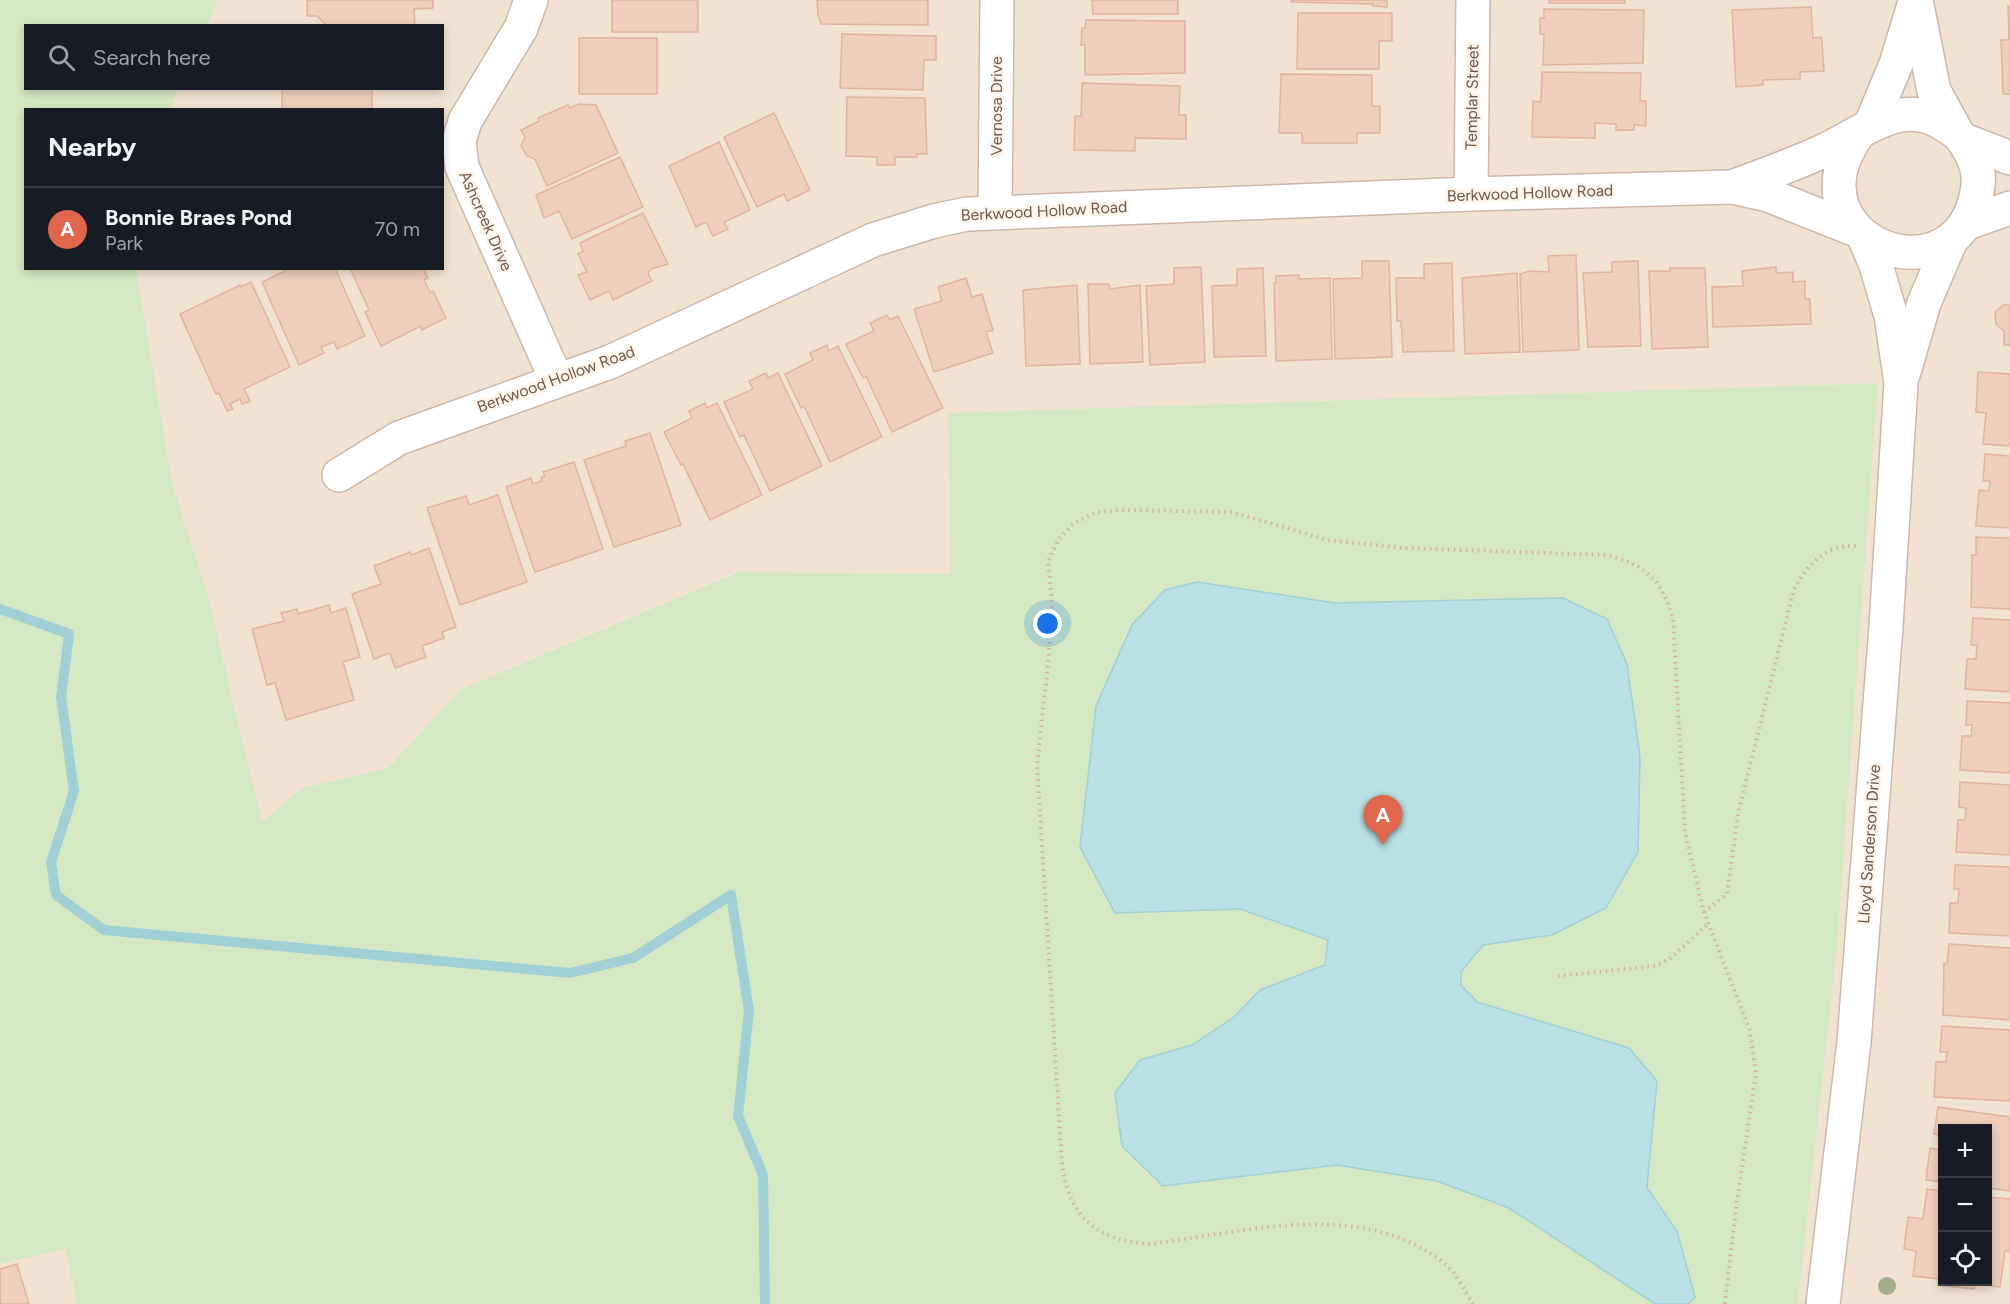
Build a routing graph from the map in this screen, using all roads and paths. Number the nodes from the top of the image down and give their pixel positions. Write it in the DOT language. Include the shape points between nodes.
graph roads {
  1 [pos="531,0"];
  2 [pos="997,0"];
  3 [pos="1473,0"];
  4 [pos="1916,0"];
  5 [pos="1865,129"];
  6 [pos="1960,136"];
  7 [pos="2010,158"];
  8 [pos="1732,187"];
  9 [pos="1471,194"];
  10 [pos="2010,208"];
  11 [pos="995,212"];
  12 [pos="1959,232"];
  13 [pos="1860,233"];
  14 [pos="556,379"];
  15 [pos="1900,383"];
  16 [pos="339,475"];
  17 [pos="1864,546"];
  18 [pos="1704,912"];
  19 [pos="1708,924"];
  20 [pos="1558,976"];
  21 [pos="1473,1304"];
  22 [pos="1725,1304"];
  23 [pos="1823,1304"];
  1 -- 14 [label="street, Ashcreek Drive" via="521,28 465,121 459,141 462,167"];
  2 -- 11 [label="street, Vernosa Drive"];
  3 -- 9 [label="street, Templar Street"];
  4 -- 5 [label="street" via="1896,64"];
  4 -- 6 [label="street" via="1934,92"];
  5 -- 6 [label="street" via="1892,115 1916,114 1938,120"];
  5 -- 8 [label="street, Berkwood Hollow Road" via="1820,153"];
  5 -- 13 [label="street" via="1846,151 1839,171 1844,212"];
  6 -- 7 [label="street"];
  6 -- 12 [label="street" via="1974,160 1979,181 1976,203"];
  8 -- 9 [label="street, Berkwood Hollow Road"];
  8 -- 13 [label="street, Berkwood Hollow Road" via="1768,195"];
  9 -- 11 [label="street, Berkwood Hollow Road"];
  10 -- 12 [label="street"];
  11 -- 14 [label="street, Berkwood Hollow Road" via="934,220 873,240 610,362"];
  12 -- 13 [label="street" via="1930,251 1907,254 1884,249"];
  12 -- 15 [label="street, Lloyd Sanderson Drive" via="1924,303"];
  13 -- 15 [label="street, Lloyd Sanderson Drive" via="1876,265 1891,316"];
  14 -- 16 [label="street, Berkwood Hollow Road" via="399,438"];
  15 -- 23 [label="street, Lloyd Sanderson Drive" via="1854,1042"];
  17 -- 18 [label="path" via="1826,552 1806,567 1794,589 1738,814 1727,894"];
  18 -- 19 [label="path"];
  18 -- 21 [label="path" via="1685,833 1673,619 1658,582 1643,568 1605,555 1403,548 1328,540 1232,512 1095,513 1074,523 1058,540 1048,562 1052,602 1037,765 1066,1192 1079,1215 1099,1232 1124,1242 1150,1244 1306,1224 1356,1225 1403,1238 1446,1264"];
  19 -- 20 [label="path" via="1671,958 1655,966"];
  19 -- 22 [label="path" via="1750,1030 1756,1073"];
}
